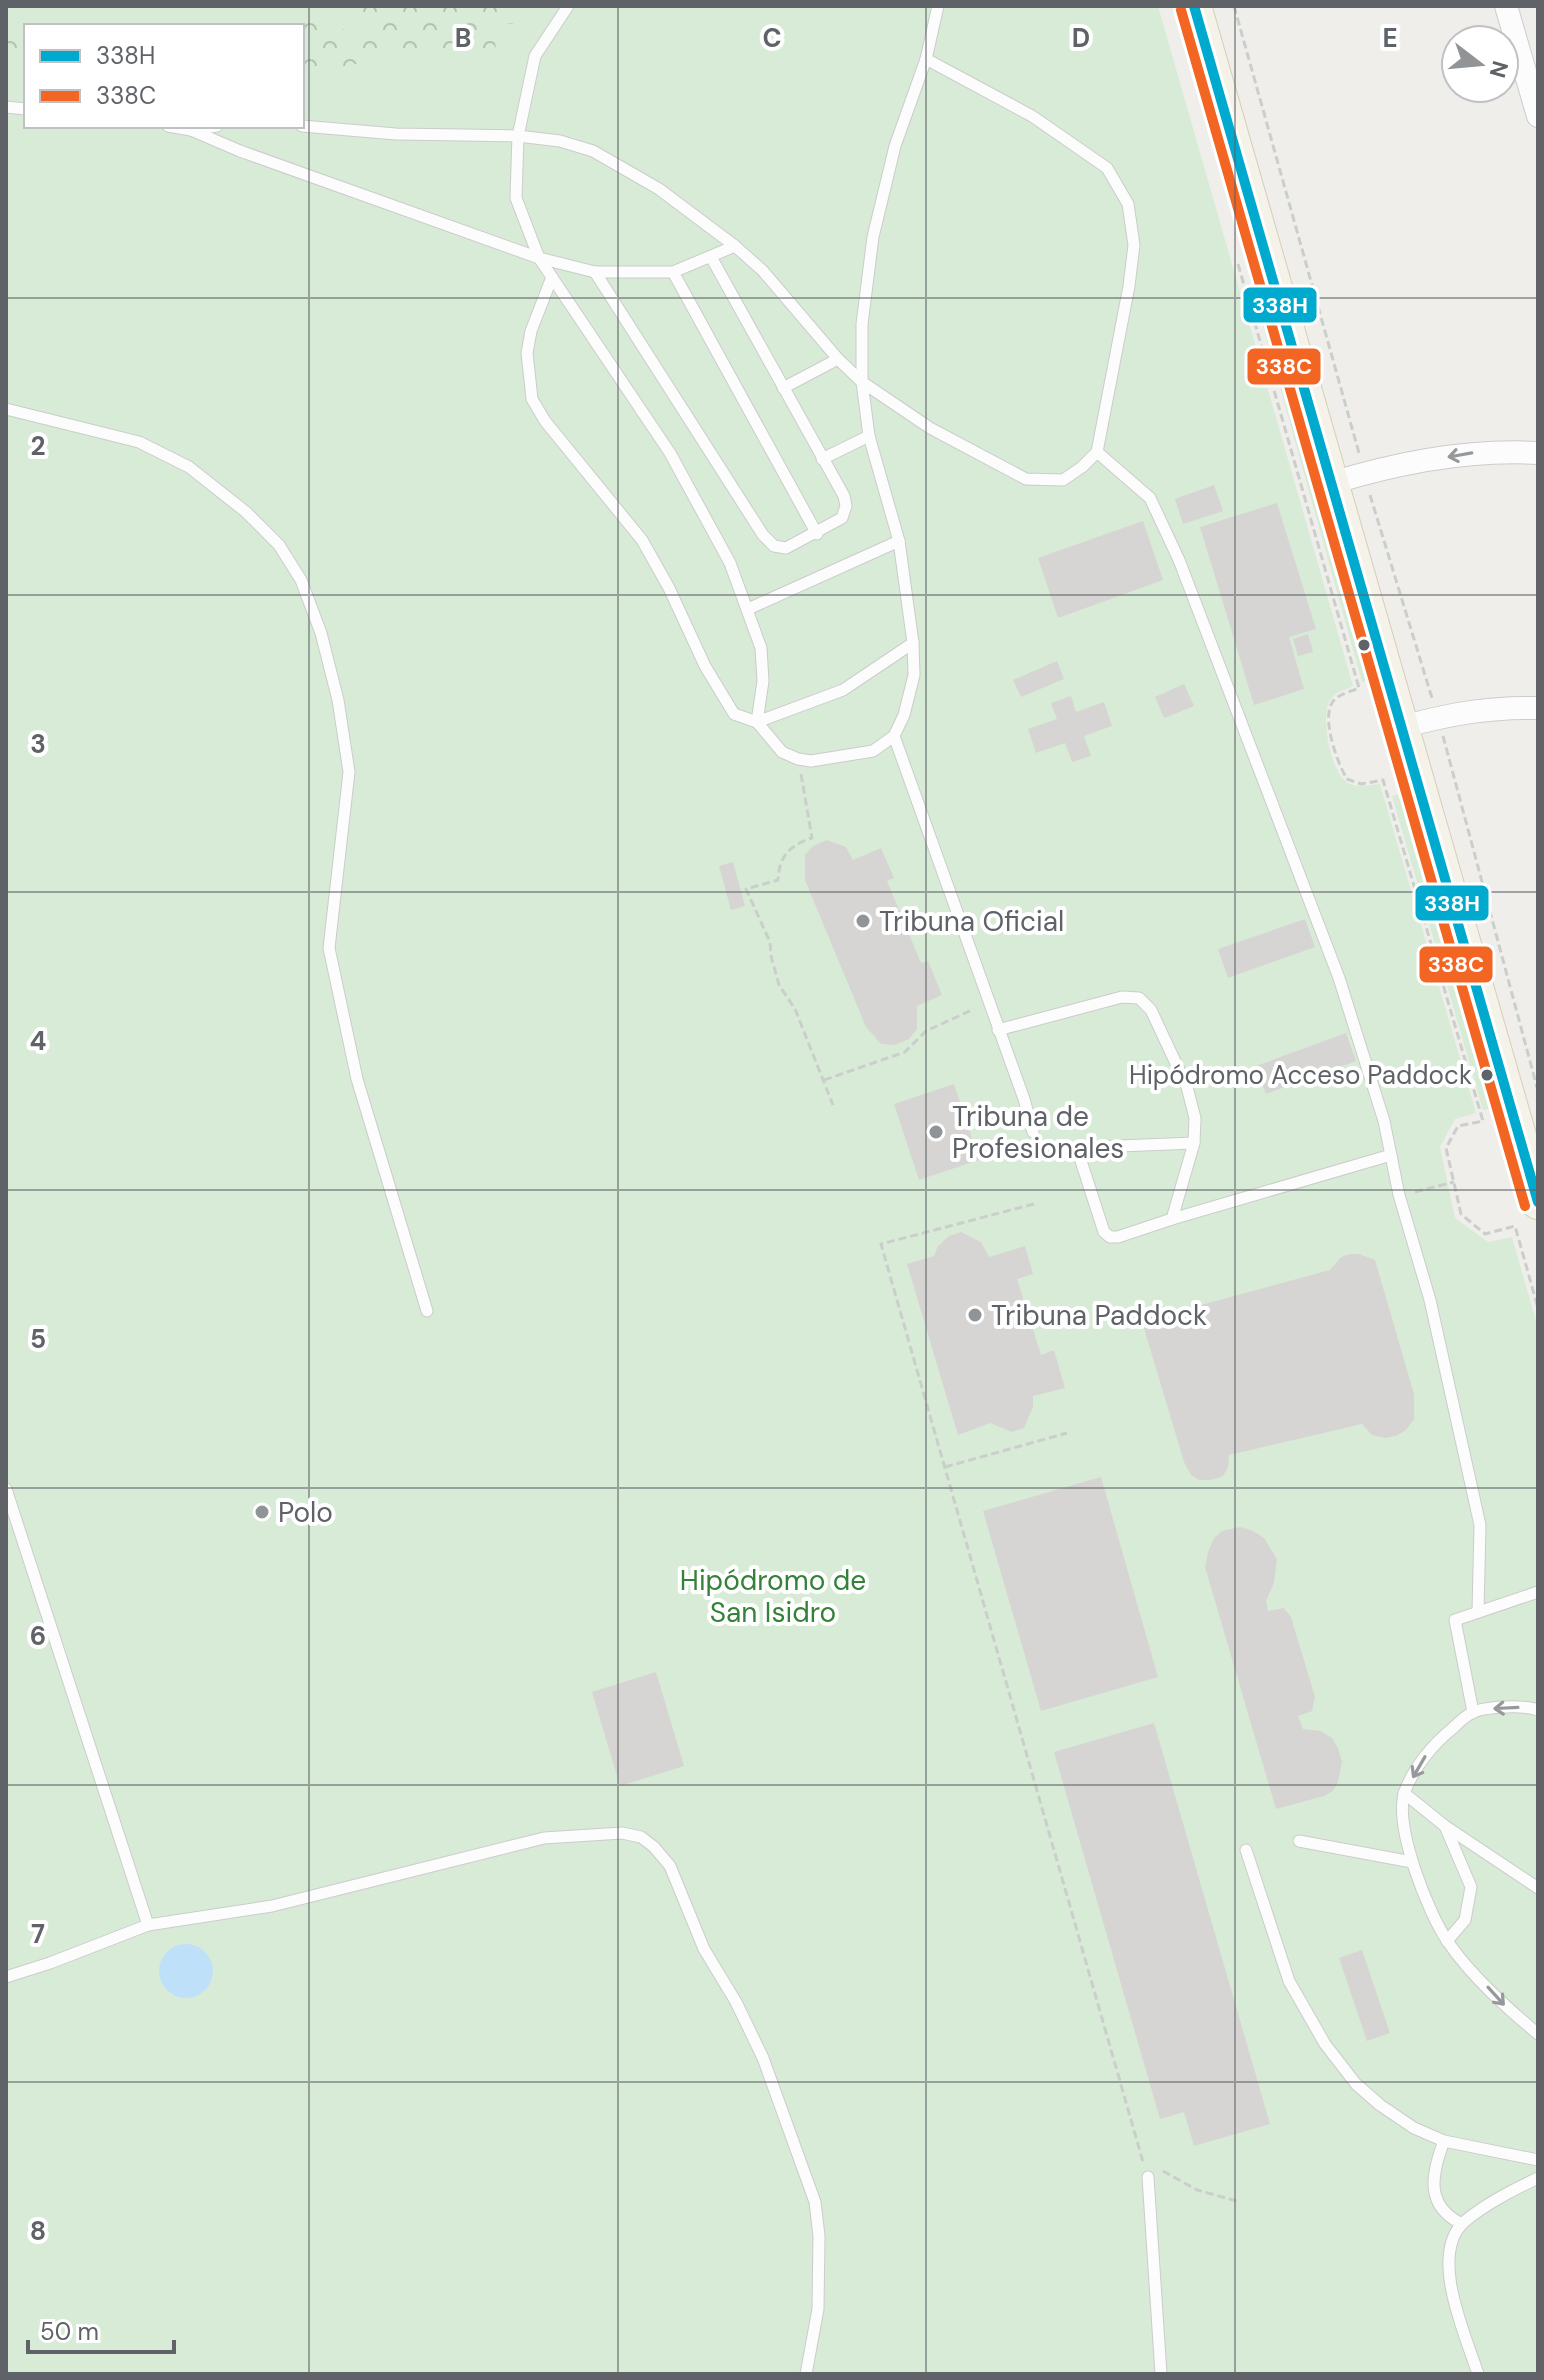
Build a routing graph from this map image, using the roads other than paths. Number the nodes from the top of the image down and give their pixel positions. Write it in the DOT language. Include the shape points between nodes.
graph roads {
  1 [pos="568,6"];
  2 [pos="938,6"];
  3 [pos="1194,6"];
  4 [pos="1506,6"];
  5 [pos="926,59"];
  6 [pos="1538,116"];
  7 [pos="304,126"];
  8 [pos="180,128"];
  9 [pos="204,128"];
  10 [pos="191,130"];
  11 [pos="518,136"];
  12 [pos="735,246"];
  13 [pos="711,257"];
  14 [pos="539,258"];
  15 [pos="595,272"];
  16 [pos="673,272"];
  17 [pos="552,277"];
  18 [pos="838,359"];
  19 [pos="862,382"];
  20 [pos="783,388"];
  21 [pos="6,409"];
  22 [pos="869,436"];
  23 [pos="1097,452"];
  24 [pos="1538,453"];
  25 [pos="822,459"];
  26 [pos="1332,483"];
  27 [pos="817,534"];
  28 [pos="899,541"];
  29 [pos="748,609"];
  30 [pos="913,643"];
  31 [pos="1538,708"];
  32 [pos="757,722"];
  33 [pos="1402,727"];
  34 [pos="894,736"];
  35 [pos="998,1030"];
  36 [pos="1033,1132"];
  37 [pos="1194,1143"];
  38 [pos="1391,1155"];
  39 [pos="1532,1156"];
  40 [pos="1538,1202"];
  41 [pos="1172,1219"];
  42 [pos="427,1311"];
  43 [pos="6,1489"];
  44 [pos="1538,1592"];
  45 [pos="1478,1612"];
  46 [pos="1538,1710"];
  47 [pos="1473,1712"];
  48 [pos="1404,1793"];
  49 [pos="1445,1826"];
  50 [pos="1299,1841"];
  51 [pos="1246,1850"];
  52 [pos="1412,1862"];
  53 [pos="1538,1888"];
  54 [pos="148,1925"];
  55 [pos="1447,1941"];
  56 [pos="6,1977"];
  57 [pos="1538,2034"];
  58 [pos="1444,2141"];
  59 [pos="1538,2160"];
  60 [pos="1146,2173"];
  61 [pos="1538,2178"];
  62 [pos="1462,2224"];
  63 [pos="806,2374"];
  64 [pos="1161,2374"];
  65 [pos="1478,2374"];
  1 -- 11 [label="lane" via="535,56"];
  2 -- 5 [label="lane"];
  3 -- 26 [label="main road"];
  4 -- 6 [label="street"];
  5 -- 19 [label="lane" via="895,146 873,237 862,324"];
  5 -- 23 [label="lane" via="1032,116 1107,168 1128,204 1134,245 1129,286"];
  7 -- 11 [label="lane"];
  8 -- 10 [label="lane"];
  9 -- 10 [label="lane"];
  10 -- 14 [label="lane"];
  11 -- 12 [label="lane" via="593,151 659,189"];
  11 -- 14 [label="lane" via="516,198"];
  12 -- 13 [label="lane"];
  12 -- 18 [label="lane"];
  13 -- 16 [label="lane"];
  13 -- 20 [label="lane"];
  14 -- 15 [label="lane"];
  14 -- 17 [label="lane"];
  15 -- 16 [label="lane"];
  15 -- 27 [label="lane" via="763,535 774,546 786,548"];
  16 -- 27 [label="lane"];
  17 -- 29 [label="lane" via="670,453 730,563"];
  17 -- 32 [label="lane" via="527,353 532,399 642,540 734,714"];
  18 -- 19 [label="lane"];
  18 -- 20 [label="lane"];
  19 -- 22 [label="lane"];
  19 -- 23 [label="lane" via="930,428 1026,479 1063,480"];
  20 -- 25 [label="lane"];
  21 -- 42 [label="lane" via="139,442 189,467 279,545 301,580 325,646 349,772 329,948 357,1079"];
  22 -- 25 [label="lane"];
  22 -- 28 [label="lane"];
  23 -- 38 [label="lane" via="1150,498 1179,560 1339,978"];
  24 -- 26 [label="street, one-way" via="1478,452"];
  25 -- 27 [label="lane" via="846,506 842,518"];
  26 -- 33 [label="main road"];
  28 -- 29 [label="lane"];
  28 -- 30 [label="lane"];
  29 -- 32 [label="lane" via="761,648"];
  30 -- 32 [label="lane" via="843,690"];
  30 -- 34 [label="lane" via="914,675"];
  31 -- 33 [label="street" via="1495,707"];
  32 -- 34 [label="lane" via="782,752 811,761 873,751"];
  33 -- 39 [label="main road"];
  34 -- 35 [label="lane"];
  35 -- 36 [label="lane"];
  35 -- 37 [label="lane" via="1122,997 1139,998 1151,1010 1187,1087 1195,1118"];
  37 -- 41 [label="lane"];
  37 -- 41 [label="lane" via="1093,1147 1081,1161 1110,1237"];
  38 -- 41 [label="lane"];
  38 -- 45 [label="lane" via="1430,1300 1480,1525"];
  39 -- 40 [label="main road"];
  43 -- 54 [label="lane"];
  44 -- 45 [label="lane"];
  45 -- 47 [label="lane" via="1455,1620"];
  46 -- 47 [label="lane, one-way"];
  47 -- 48 [label="lane, one-way" via="1433,1745"];
  48 -- 49 [label="lane"];
  48 -- 52 [label="lane"];
  49 -- 53 [label="lane"];
  49 -- 55 [label="lane" via="1471,1887 1465,1920"];
  50 -- 52 [label="lane"];
  51 -- 58 [label="lane" via="1289,1981 1325,2044 1380,2105"];
  52 -- 55 [label="lane"];
  54 -- 56 [label="lane"];
  54 -- 63 [label="lane" via="272,1906 544,1838 622,1833 641,1837 670,1866 704,1949 736,2002 815,2202 818,2309"];
  55 -- 57 [label="lane, one-way" via="1504,2006"];
  58 -- 59 [label="lane"];
  58 -- 62 [label="lane" via="1434,2176 1438,2206"];
  60 -- 64 [label="lane"];
  61 -- 62 [label="lane"];
  62 -- 65 [label="lane" via="1448,2264"];
}
